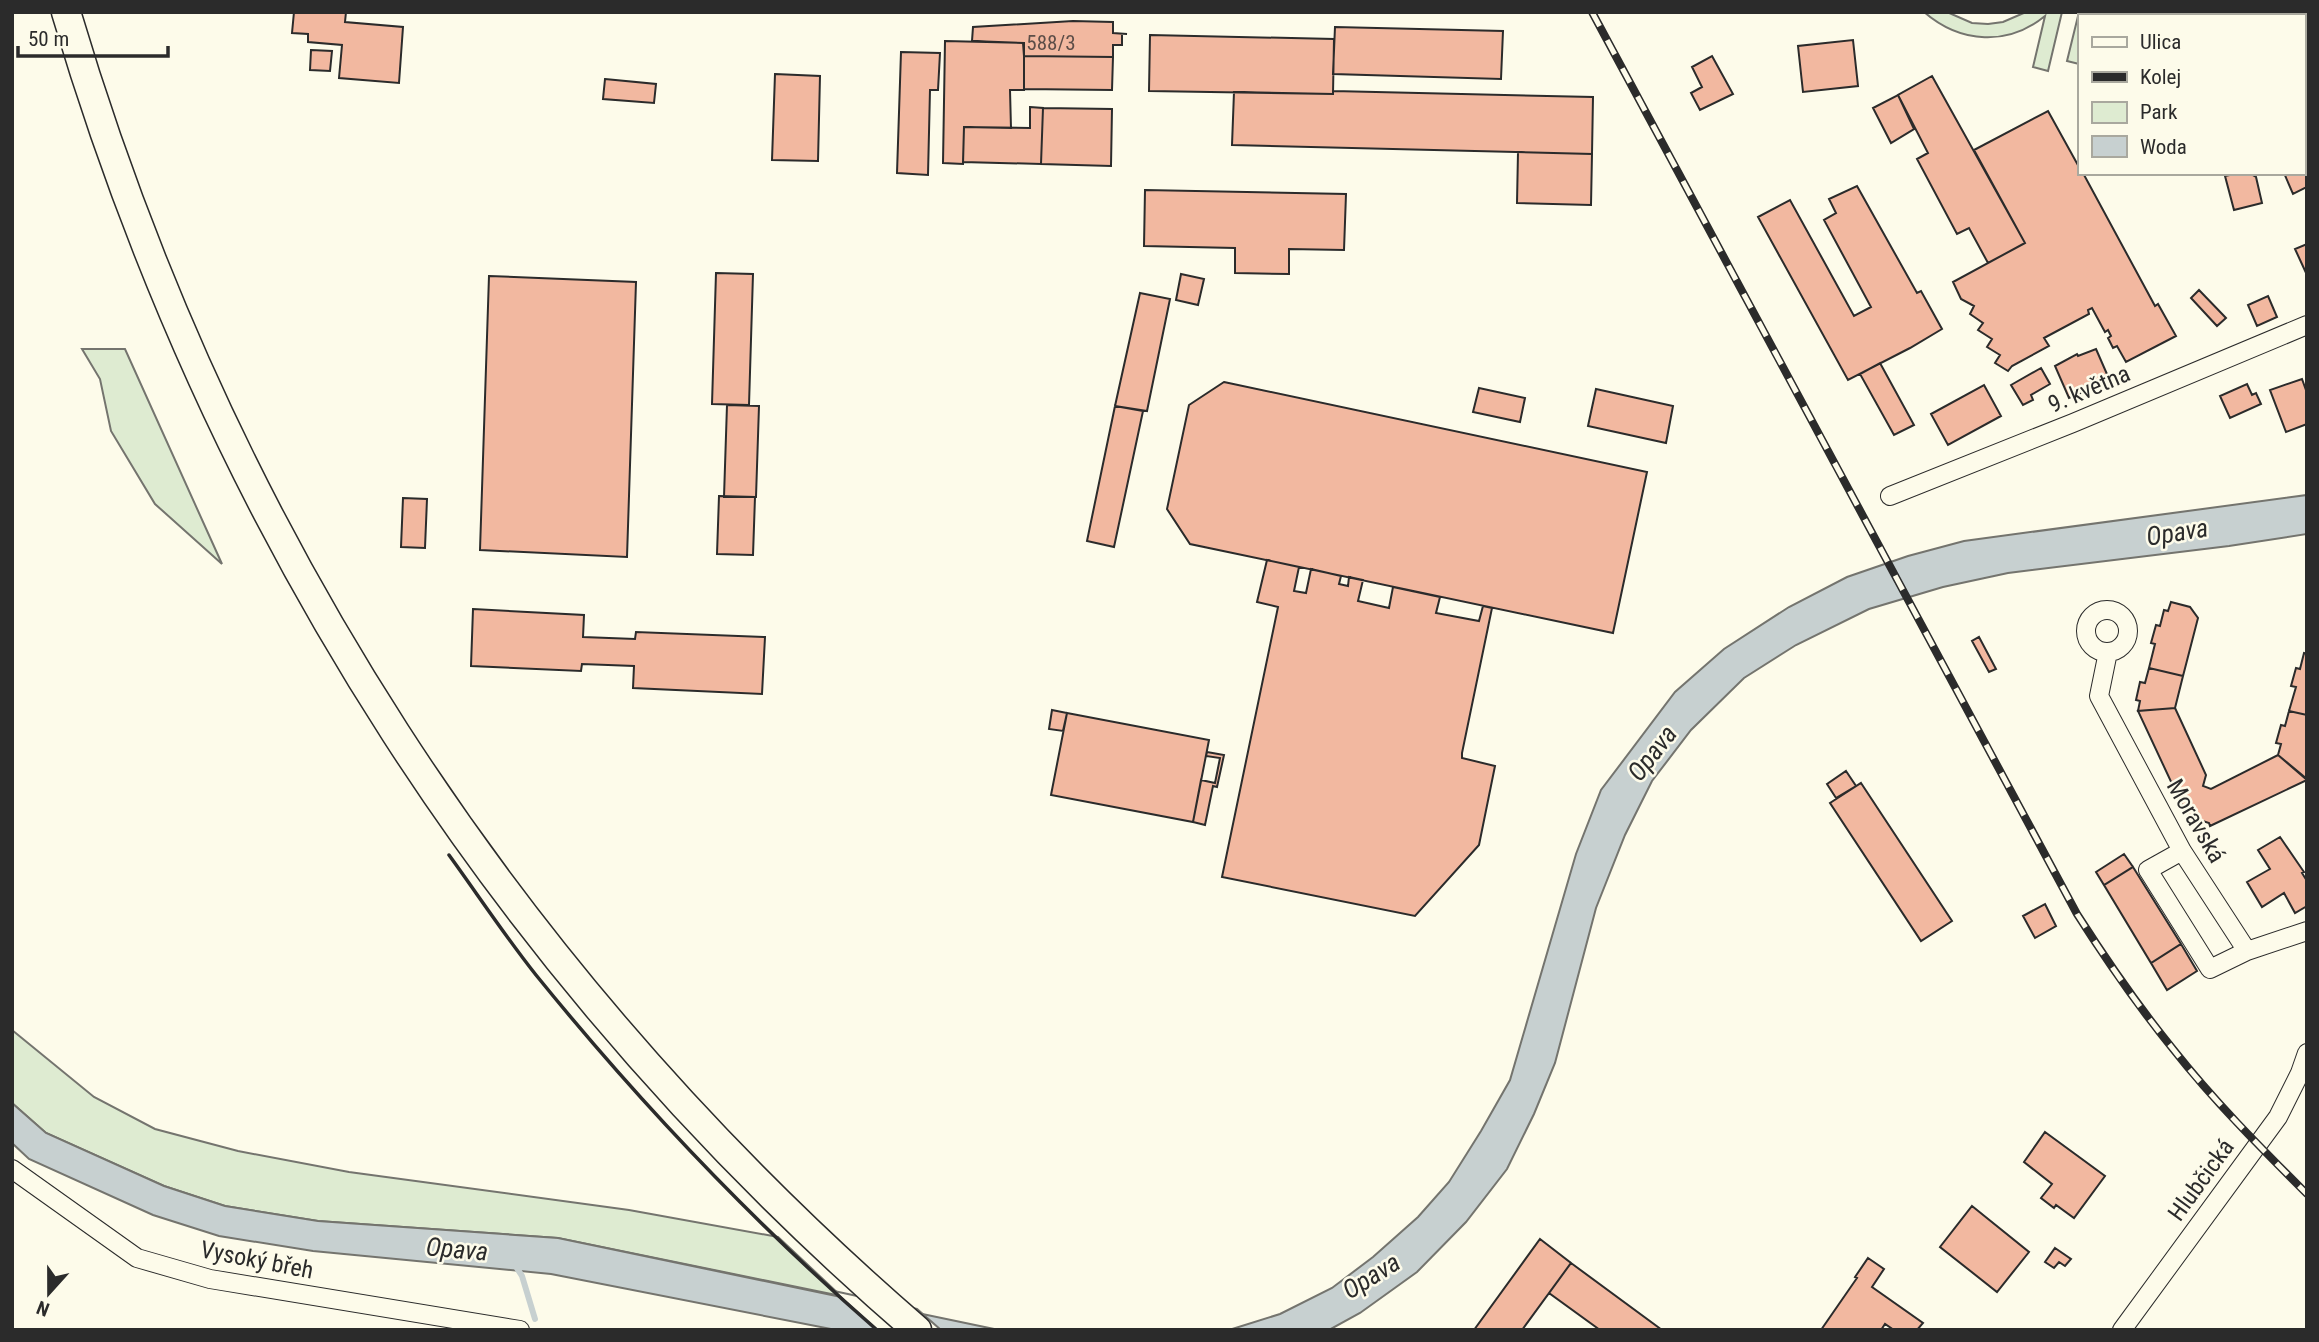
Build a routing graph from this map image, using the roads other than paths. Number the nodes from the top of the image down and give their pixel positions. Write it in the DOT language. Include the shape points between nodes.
graph roads {
  1 [pos="66,12"];
  2 [pos="2307,325"];
  3 [pos="1890,496"];
  4 [pos="2108,652"];
  5 [pos="2182,851"];
  6 [pos="2307,931"];
  7 [pos="2247,951"];
  8 [pos="2307,1053"];
  9 [pos="12,1169"];
  10 [pos="520,1330"];
  11 [pos="917,1330"];
  12 [pos="2122,1330"];
  1 -- 11 [label="main road" via="101,126 152,262 242,465 347,657 415,765 489,871 602,1013 689,1111 795,1219"];
  2 -- 3 [label="street, 9. května"];
  4 -- 5 [label="street, Moravská" via="2099,696"];
  5 -- 7 [label="street, Moravská"];
  5 -- 7 [label="street" via="2148,870 2210,969"];
  6 -- 7 [label="street"];
  8 -- 12 [label="street, Hlubčická" via="2278,1117"];
  9 -- 10 [label="street, Vysoký břeh" via="137,1258 210,1279"];
}
